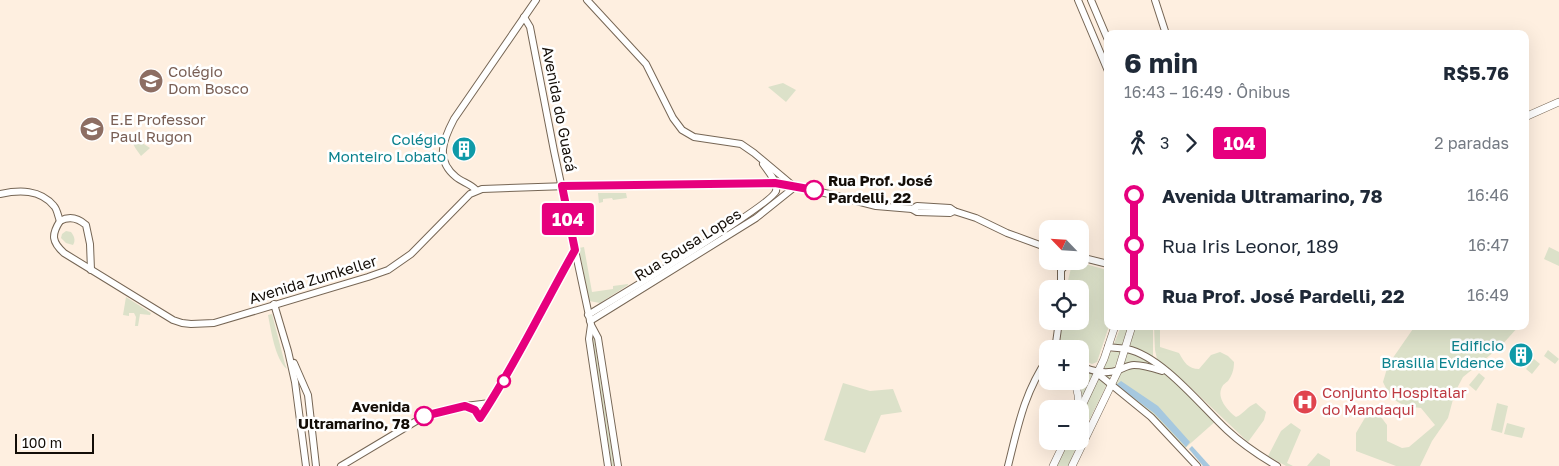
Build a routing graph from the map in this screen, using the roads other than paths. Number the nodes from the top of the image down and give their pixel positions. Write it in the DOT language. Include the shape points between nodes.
graph roads {
  1 [pos="536,0"];
  2 [pos="587,0"];
  3 [pos="1078,0"];
  4 [pos="1090,0"];
  5 [pos="1155,0"];
  6 [pos="524,17"];
  7 [pos="1165,30"];
  8 [pos="1104,31"];
  9 [pos="1104,61"];
  10 [pos="1559,102"];
  11 [pos="1529,114"];
  12 [pos="760,159"];
  13 [pos="775,183"];
  14 [pos="562,186"];
  15 [pos="794,186"];
  16 [pos="476,190"];
  17 [pos="0,194"];
  18 [pos="775,199"];
  19 [pos="60,221"];
  20 [pos="1039,245"];
  21 [pos="575,250"];
  22 [pos="1089,259"];
  23 [pos="1104,263"];
  24 [pos="91,270"];
  25 [pos="274,304"];
  26 [pos="590,320"];
  27 [pos="1114,330"];
  28 [pos="1131,330"];
  29 [pos="1108,347"];
  30 [pos="1126,349"];
  31 [pos="288,351"];
  32 [pos="1089,369"];
  33 [pos="1118,371"];
  34 [pos="1097,372"];
  35 [pos="1039,374"];
  36 [pos="1170,374"];
  37 [pos="1111,384"];
  38 [pos="1083,400"];
  39 [pos="490,403"];
  40 [pos="465,406"];
  41 [pos="1061,450"];
  42 [pos="306,466"];
  43 [pos="316,466"];
  44 [pos="341,466"];
  45 [pos="608,466"];
  46 [pos="618,466"];
  47 [pos="1008,466"];
  48 [pos="1053,466"];
  49 [pos="1072,466"];
  50 [pos="1197,466"];
  51 [pos="1277,466"];
  1 -- 6 [label="street"];
  2 -- 12 [label="street" via="646,64 682,130 706,140 738,143"];
  3 -- 9 [label="street"];
  4 -- 8 [label="street"];
  5 -- 7 [label="street"];
  6 -- 14 [label="street, Avenida do Guacá" via="530,27"];
  6 -- 16 [label="street" via="454,119 445,139 442,152 446,166 454,176"];
  10 -- 11 [label="main road"];
  12 -- 13 [label="street"];
  12 -- 15 [label="street"];
  13 -- 14 [label="street"];
  13 -- 15 [label="street"];
  13 -- 18 [label="street"];
  14 -- 16 [label="street"];
  14 -- 21 [label="street, Avenida do Guacá"];
  15 -- 18 [label="street, Rua Sousa Lopes"];
  15 -- 20 [label="street" via="876,206 950,208"];
  16 -- 25 [label="street, Avenida Zumkeller" via="411,254 388,270"];
  17 -- 19 [label="street" via="37,194 53,205"];
  18 -- 26 [label="street, Rua Sousa Lopes"];
  19 -- 24 [label="street, Avenida Zumkeller" via="53,234 54,241"];
  19 -- 24 [label="street" via="70,218 86,225"];
  21 -- 26 [label="street, Avenida do Guacá"];
  21 -- 39 [label="street"];
  22 -- 23 [label="street"];
  24 -- 25 [label="street, Avenida Zumkeller" via="182,323 214,323"];
  25 -- 31 [label="street"];
  26 -- 45 [label="street, Avenida do Guacá" via="589,339"];
  26 -- 46 [label="street, Avenida do Guacá" via="598,338"];
  27 -- 29 [label="main road"];
  28 -- 30 [label="main road"];
  29 -- 30 [label="street"];
  29 -- 34 [label="main road"];
  30 -- 33 [label="main road"];
  30 -- 36 [label="street" via="1144,356"];
  31 -- 42 [label="street"];
  31 -- 43 [label="street" via="308,395"];
  32 -- 34 [label="street"];
  33 -- 34 [label="street"];
  33 -- 36 [label="street" via="1140,365"];
  33 -- 37 [label="main road"];
  34 -- 37 [label="street"];
  34 -- 38 [label="main road"];
  35 -- 47 [label="street" via="1021,414"];
  36 -- 51 [label="street" via="1230,432"];
  37 -- 49 [label="main road"];
  37 -- 50 [label="street" via="1151,417"];
  39 -- 40 [label="street"];
  39 -- 40 [label="street" via="480,418 475,410"];
  40 -- 44 [label="street" via="423,417"];
  41 -- 48 [label="main road"];
}
